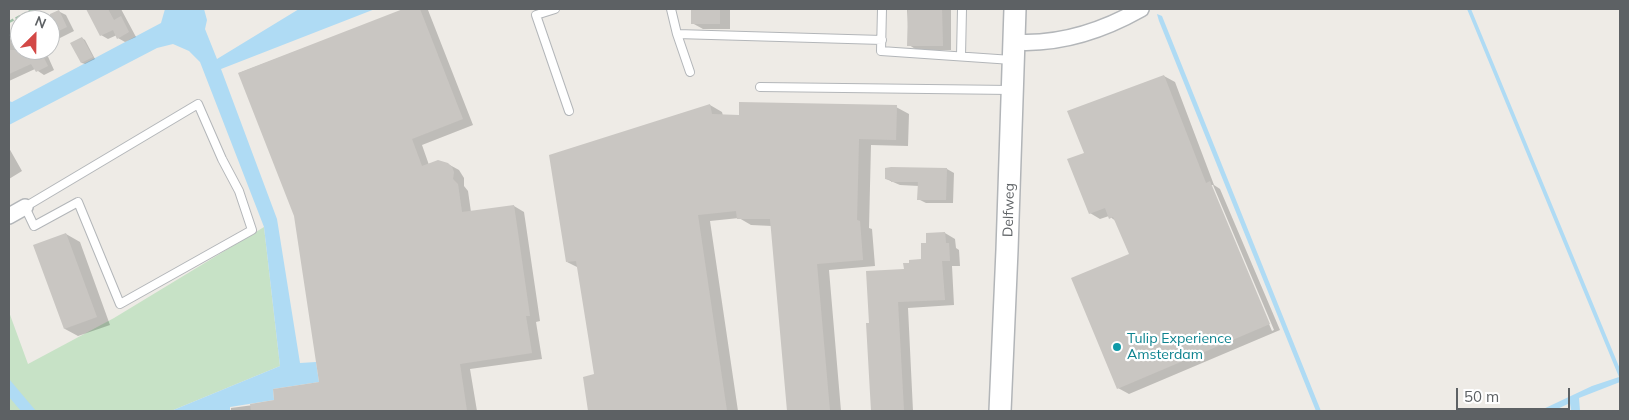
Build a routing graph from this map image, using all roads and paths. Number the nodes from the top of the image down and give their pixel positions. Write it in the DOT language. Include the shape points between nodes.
graph roads {
  1 [pos="34,9"];
  2 [pos="556,9"];
  3 [pos="671,9"];
  4 [pos="882,9"];
  5 [pos="962,9"];
  6 [pos="1015,9"];
  7 [pos="1141,9"];
  8 [pos="534,12"];
  9 [pos="9,22"];
  10 [pos="677,34"];
  11 [pos="882,40"];
  12 [pos="1014,51"];
  13 [pos="961,56"];
  14 [pos="690,72"];
  15 [pos="760,88"];
  16 [pos="1012,90"];
  17 [pos="569,111"];
  18 [pos="25,207"];
  19 [pos="9,216"];
  20 [pos="1000,411"];
  1 -- 9 [label="path"];
  2 -- 8 [label="lane"];
  3 -- 10 [label="lane"];
  4 -- 11 [label="lane"];
  5 -- 13 [label="lane"];
  6 -- 12 [label="main road, Delfweg"];
  7 -- 12 [label="street" via="1098,30"];
  8 -- 17 [label="lane"];
  10 -- 11 [label="lane"];
  10 -- 14 [label="lane"];
  11 -- 13 [label="lane" via="881,51"];
  12 -- 13 [label="lane"];
  12 -- 16 [label="main road, Delfweg"];
  15 -- 16 [label="lane"];
  16 -- 20 [label="main road, Delfweg"];
  18 -- 18 [label="lane" via="198,104 252,230 120,304 78,202 34,226"];
  18 -- 19 [label="street"];
}
